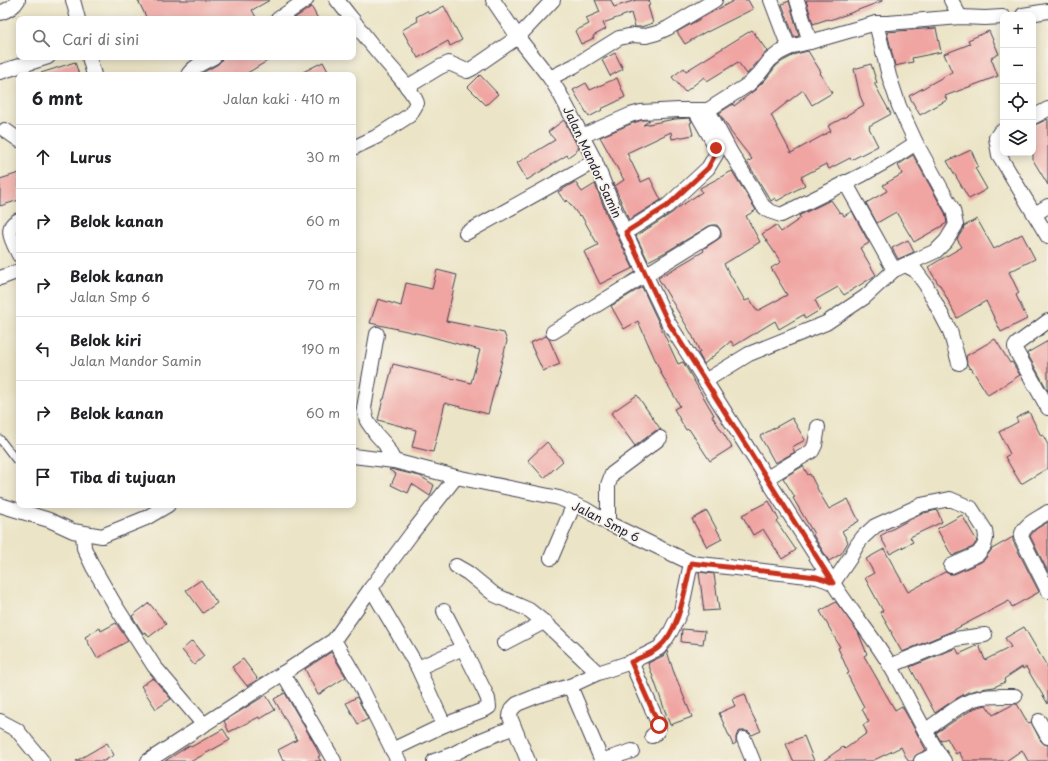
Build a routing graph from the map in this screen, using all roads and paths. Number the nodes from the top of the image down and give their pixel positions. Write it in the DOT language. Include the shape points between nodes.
graph roads {
  1 [pos="18,0"];
  2 [pos="73,0"];
  3 [pos="306,0"];
  4 [pos="337,0"];
  5 [pos="493,0"];
  6 [pos="553,0"];
  7 [pos="715,0"];
  8 [pos="771,0"];
  9 [pos="796,0"];
  10 [pos="951,0"];
  11 [pos="1048,11"];
  12 [pos="0,13"];
  13 [pos="1036,13"];
  14 [pos="77,16"];
  15 [pos="282,16"];
  16 [pos="349,16"];
  17 [pos="960,17"];
  18 [pos="1000,17"];
  19 [pos="876,23"];
  20 [pos="356,25"];
  21 [pos="518,36"];
  22 [pos="810,42"];
  23 [pos="789,48"];
  24 [pos="38,60"];
  25 [pos="90,60"];
  26 [pos="208,60"];
  27 [pos="0,72"];
  28 [pos="93,72"];
  29 [pos="190,72"];
  30 [pos="550,78"];
  31 [pos="407,87"];
  32 [pos="1048,109"];
  33 [pos="702,110"];
  34 [pos="1036,115"];
  35 [pos="5,130"];
  36 [pos="1000,132"];
  37 [pos="582,136"];
  38 [pos="16,138"];
  39 [pos="916,142"];
  40 [pos="356,147"];
  41 [pos="595,161"];
  42 [pos="845,182"];
  43 [pos="1048,206"];
  44 [pos="1035,214"];
  45 [pos="16,222"];
  46 [pos="626,232"];
  47 [pos="466,233"];
  48 [pos="713,233"];
  49 [pos="5,237"];
  50 [pos="1048,237"];
  51 [pos="16,251"];
  52 [pos="899,268"];
  53 [pos="16,272"];
  54 [pos="646,275"];
  55 [pos="0,278"];
  56 [pos="1048,321"];
  57 [pos="553,332"];
  58 [pos="377,334"];
  59 [pos="959,363"];
  60 [pos="705,381"];
  61 [pos="1048,408"];
  62 [pos="818,427"];
  63 [pos="660,438"];
  64 [pos="0,439"];
  65 [pos="356,456"];
  66 [pos="16,460"];
  67 [pos="394,462"];
  68 [pos="456,477"];
  69 [pos="767,478"];
  70 [pos="574,504"];
  71 [pos="0,506"];
  72 [pos="16,508"];
  73 [pos="18,508"];
  74 [pos="163,508"];
  75 [pos="35,510"];
  76 [pos="1048,512"];
  77 [pos="608,523"];
  78 [pos="83,533"];
  79 [pos="551,558"];
  80 [pos="691,563"];
  81 [pos="456,566"];
  82 [pos="951,566"];
  83 [pos="833,583"];
  84 [pos="371,588"];
  85 [pos="1048,591"];
  86 [pos="444,611"];
  87 [pos="544,622"];
  88 [pos="985,635"];
  89 [pos="334,640"];
  90 [pos="504,643"];
  91 [pos="464,648"];
  92 [pos="631,662"];
  93 [pos="890,666"];
  94 [pos="418,668"];
  95 [pos="598,673"];
  96 [pos="283,674"];
  97 [pos="570,686"];
  98 [pos="1015,696"];
  99 [pos="0,721"];
  100 [pos="1039,721"];
  101 [pos="204,725"];
  102 [pos="444,725"];
  103 [pos="514,726"];
  104 [pos="925,731"];
  105 [pos="652,736"];
  106 [pos="1048,737"];
  107 [pos="744,739"];
  108 [pos="632,751"];
  109 [pos="396,755"];
  110 [pos="941,757"];
  111 [pos="42,761"];
  112 [pos="148,761"];
  113 [pos="334,761"];
  114 [pos="434,761"];
  115 [pos="528,761"];
  116 [pos="602,761"];
  117 [pos="753,761"];
  118 [pos="921,761"];
  1 -- 12 [label="street" via="13,7"];
  2 -- 14 [label="street"];
  3 -- 15 [label="street"];
  4 -- 16 [label="street"];
  5 -- 21 [label="street, Jalan Mandor Samin"];
  6 -- 21 [label="street"];
  7 -- 30 [label="street" via="657,33 619,38"];
  8 -- 23 [label="street"];
  9 -- 22 [label="street"];
  10 -- 17 [label="street"];
  11 -- 13 [label="street"];
  17 -- 18 [label="street"];
  17 -- 19 [label="street"];
  19 -- 22 [label="street"];
  19 -- 39 [label="street" via="899,106"];
  20 -- 31 [label="street"];
  21 -- 30 [label="street, Jalan Mandor Samin"];
  21 -- 31 [label="street" via="467,71 449,63"];
  22 -- 23 [label="street"];
  23 -- 33 [label="street" via="770,60 749,84"];
  24 -- 27 [label="street"];
  25 -- 28 [label="street"];
  26 -- 29 [label="street"];
  30 -- 37 [label="street, Jalan Mandor Samin"];
  31 -- 40 [label="street" via="417,103 410,115"];
  32 -- 34 [label="street"];
  33 -- 37 [label="street" via="641,112"];
  33 -- 42 [label="street" via="763,206 769,211 781,215"];
  33 -- 46 [label="street" via="716,148 708,168 667,206"];
  35 -- 38 [label="street"];
  36 -- 44 [label="street" via="996,138 999,155"];
  37 -- 41 [label="street, Jalan Mandor Samin"];
  39 -- 42 [label="street" via="894,157"];
  39 -- 52 [label="street" via="953,210 956,225 936,251"];
  41 -- 46 [label="street, Jalan Mandor Samin"];
  41 -- 47 [label="street"];
  42 -- 52 [label="street"];
  43 -- 44 [label="street"];
  44 -- 50 [label="street"];
  45 -- 49 [label="street"];
  46 -- 54 [label="street, Jalan Mandor Samin"];
  48 -- 54 [label="street"];
  49 -- 51 [label="street"];
  52 -- 59 [label="street" via="915,270 926,286 950,331"];
  52 -- 60 [label="street" via="865,297 826,323 749,354"];
  53 -- 55 [label="street"];
  54 -- 57 [label="street"];
  54 -- 60 [label="street, Jalan Mandor Samin" via="668,322"];
  56 -- 61 [label="street" via="1015,347"];
  58 -- 67 [label="street" via="364,408 368,421 385,444"];
  60 -- 69 [label="street, Jalan Mandor Samin"];
  62 -- 69 [label="street" via="812,451"];
  63 -- 77 [label="street" via="612,474 608,485"];
  64 -- 66 [label="lane"];
  65 -- 67 [label="street, Jalan Smp 6"];
  67 -- 68 [label="street, Jalan Smp 6"];
  68 -- 70 [label="street, Jalan Smp 6" via="559,498"];
  68 -- 84 [label="street"];
  69 -- 83 [label="street, Jalan Mandor Samin"];
  70 -- 77 [label="street, Jalan Smp 6"];
  70 -- 79 [label="street"];
  71 -- 72 [label="street"];
  73 -- 75 [label="street"];
  74 -- 78 [label="street" via="146,518 102,536"];
  75 -- 78 [label="street" via="50,520"];
  76 -- 85 [label="street" via="1026,526 1021,537"];
  77 -- 80 [label="street, Jalan Smp 6"];
  78 -- 101 [label="street" via="84,548 115,605 154,666"];
  80 -- 83 [label="street, Jalan Smp 6" via="817,577"];
  80 -- 92 [label="street" via="681,611 671,631 659,648"];
  81 -- 87 [label="street" via="495,595 524,607"];
  82 -- 83 [label="street" via="978,554 986,538 985,530 971,508 950,499 921,505 875,526 857,545"];
  83 -- 93 [label="street, Jalan Mandor Samin"];
  84 -- 89 [label="street"];
  84 -- 94 [label="street"];
  86 -- 91 [label="street"];
  87 -- 90 [label="street"];
  87 -- 95 [label="street"];
  88 -- 93 [label="street" via="955,639"];
  89 -- 96 [label="street"];
  89 -- 109 [label="street"];
  91 -- 94 [label="street"];
  91 -- 102 [label="street" via="489,706"];
  92 -- 95 [label="street"];
  92 -- 105 [label="street" via="659,725 659,729"];
  93 -- 104 [label="street, Jalan Mandor Samin"];
  94 -- 102 [label="street"];
  95 -- 97 [label="street"];
  96 -- 101 [label="street"];
  96 -- 113 [label="street"];
  97 -- 103 [label="street" via="517,704 510,717"];
  97 -- 116 [label="street"];
  98 -- 104 [label="street" via="993,695 976,698"];
  99 -- 111 [label="street" via="17,730"];
  100 -- 106 [label="street"];
  101 -- 112 [label="street"];
  102 -- 109 [label="street"];
  103 -- 114 [label="street"];
  103 -- 115 [label="street"];
  104 -- 110 [label="street, Jalan Mandor Samin"];
  107 -- 117 [label="street"];
  108 -- 116 [label="street"];
  110 -- 118 [label="street"];
}
